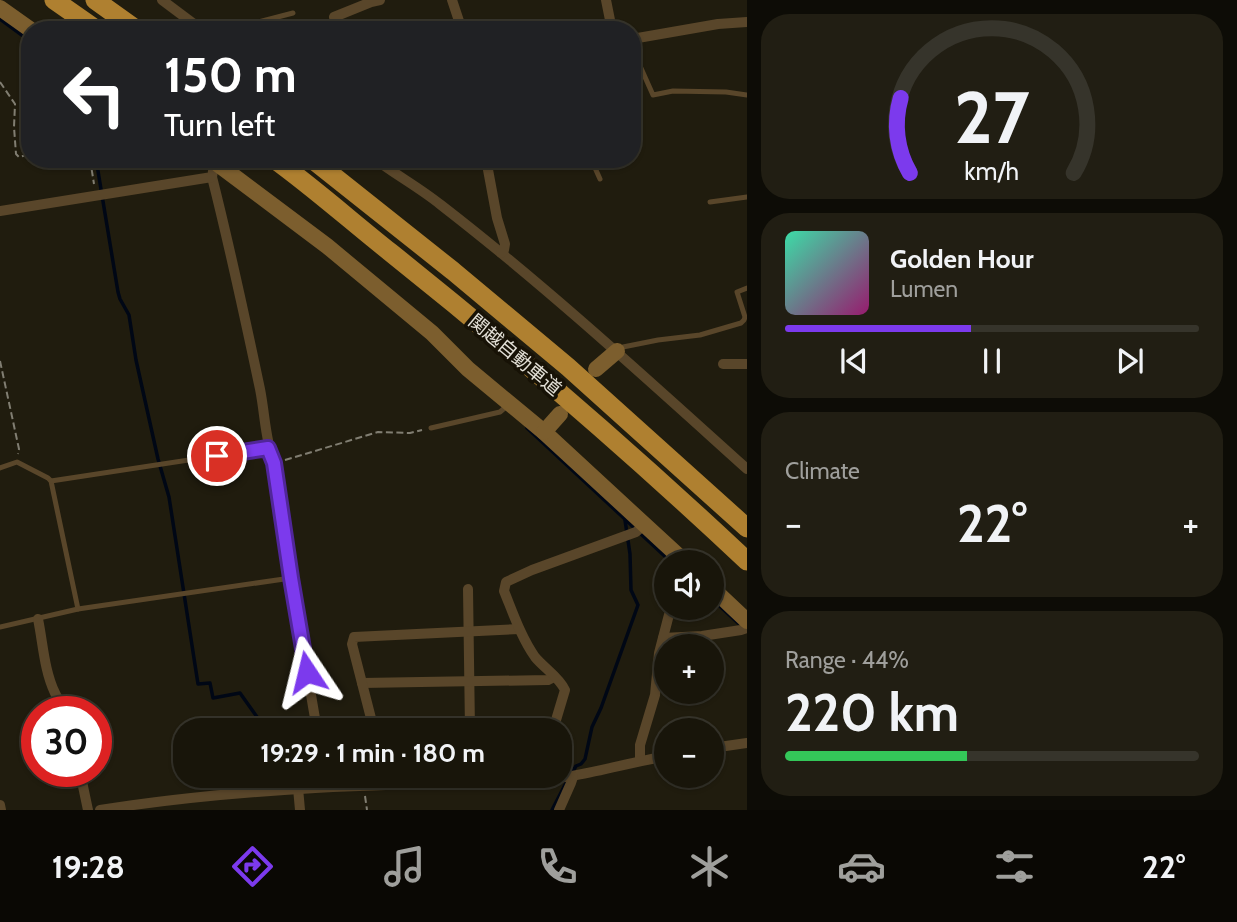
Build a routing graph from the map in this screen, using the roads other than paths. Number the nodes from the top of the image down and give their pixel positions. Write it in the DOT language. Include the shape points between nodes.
graph roads {
  1 [pos="54,0"];
  2 [pos="95,0"];
  3 [pos="162,0"];
  4 [pos="380,0"];
  5 [pos="452,0"];
  6 [pos="606,0"];
  7 [pos="366,2"];
  8 [pos="0,8"];
  9 [pos="293,13"];
  10 [pos="334,17"];
  11 [pos="84,21"];
  12 [pos="124,21"];
  13 [pos="190,21"];
  14 [pos="262,21"];
  15 [pos="459,21"];
  16 [pos="610,21"];
  17 [pos="747,22"];
  18 [pos="21,23"];
  19 [pos="641,37"];
  20 [pos="641,68"];
  21 [pos="747,95"];
  22 [pos="205,168"];
  23 [pos="213,168"];
  24 [pos="216,168"];
  25 [pos="285,168"];
  26 [pos="323,168"];
  27 [pos="388,168"];
  28 [pos="487,168"];
  29 [pos="595,168"];
  30 [pos="600,179"];
  31 [pos="747,197"];
  32 [pos="710,202"];
  33 [pos="0,211"];
  34 [pos="501,253"];
  35 [pos="747,288"];
  36 [pos="617,351"];
  37 [pos="723,364"];
  38 [pos="747,364"];
  39 [pos="596,369"];
  40 [pos="509,404"];
  41 [pos="560,414"];
  42 [pos="431,428"];
  43 [pos="544,432"];
  44 [pos="268,448"];
  45 [pos="0,468"];
  46 [pos="747,469"];
  47 [pos="51,481"];
  48 [pos="645,524"];
  49 [pos="747,528"];
  50 [pos="672,550"];
  51 [pos="747,561"];
  52 [pos="291,578"];
  53 [pos="468,589"];
  54 [pos="724,599"];
  55 [pos="78,609"];
  56 [pos="38,619"];
  57 [pos="747,621"];
  58 [pos="0,627"];
  59 [pos="747,628"];
  60 [pos="519,629"];
  61 [pos="469,630"];
  62 [pos="715,634"];
  63 [pos="554,677"];
  64 [pos="470,681"];
  65 [pos="362,683"];
  66 [pos="654,695"];
  67 [pos="57,696"];
  68 [pos="315,718"];
  69 [pos="370,718"];
  70 [pos="470,718"];
  71 [pos="557,718"];
  72 [pos="747,743"];
  73 [pos="724,746"];
  74 [pos="654,758"];
  75 [pos="640,761"];
  76 [pos="572,777"];
  77 [pos="83,787"];
  78 [pos="298,788"];
  79 [pos="569,788"];
  80 [pos="162,805"];
  81 [pos="112,809"];
  82 [pos="88,810"];
  83 [pos="100,810"];
  84 [pos="300,810"];
  85 [pos="559,810"];
  1 -- 11 [label="highway"];
  2 -- 12 [label="highway"];
  3 -- 13 [label="street"];
  4 -- 7 [label="street"];
  5 -- 15 [label="street"];
  6 -- 16 [label="street"];
  7 -- 10 [label="street"];
  8 -- 18 [label="street"];
  9 -- 14 [label="lane"];
  17 -- 19 [label="street"];
  20 -- 21 [label="lane" via="653,95 673,91"];
  22 -- 33 [label="street" via="96,196"];
  23 -- 44 [label="street" via="264,407"];
  24 -- 40 [label="street" via="327,246"];
  25 -- 51 [label="highway, 関越自動車道" via="552,385"];
  26 -- 49 [label="highway, 関越自動車道" via="568,367"];
  27 -- 34 [label="street"];
  28 -- 34 [label="street" via="505,244"];
  29 -- 30 [label="lane"];
  31 -- 32 [label="lane"];
  34 -- 36 [label="street"];
  35 -- 36 [label="lane" via="737,292 745,317 741,323"];
  36 -- 39 [label="street"];
  36 -- 46 [label="street"];
  37 -- 38 [label="street"];
  40 -- 42 [label="lane" via="500,412"];
  40 -- 43 [label="street"];
  41 -- 43 [label="street"];
  43 -- 48 [label="street"];
  44 -- 47 [label="lane"];
  44 -- 52 [label="street"];
  45 -- 47 [label="lane" via="17,462"];
  47 -- 55 [label="lane"];
  48 -- 50 [label="street"];
  48 -- 60 [label="street" via="636,532 506,582 504,591"];
  52 -- 55 [label="lane"];
  52 -- 68 [label="street"];
  53 -- 61 [label="street"];
  54 -- 57 [label="street"];
  55 -- 56 [label="lane"];
  56 -- 58 [label="lane"];
  56 -- 67 [label="street"];
  59 -- 62 [label="street"];
  60 -- 61 [label="street"];
  60 -- 63 [label="street"];
  61 -- 64 [label="street"];
  61 -- 65 [label="street" via="355,638 352,644"];
  63 -- 64 [label="street"];
  63 -- 71 [label="street" via="565,692"];
  64 -- 65 [label="street"];
  64 -- 70 [label="street"];
  65 -- 69 [label="street"];
  66 -- 75 [label="street"];
  72 -- 73 [label="street"];
  74 -- 75 [label="street"];
  75 -- 76 [label="street"];
  77 -- 82 [label="street"];
  78 -- 80 [label="street"];
  78 -- 84 [label="street"];
  79 -- 85 [label="street"];
  80 -- 81 [label="street"];
  81 -- 83 [label="street"];
}
